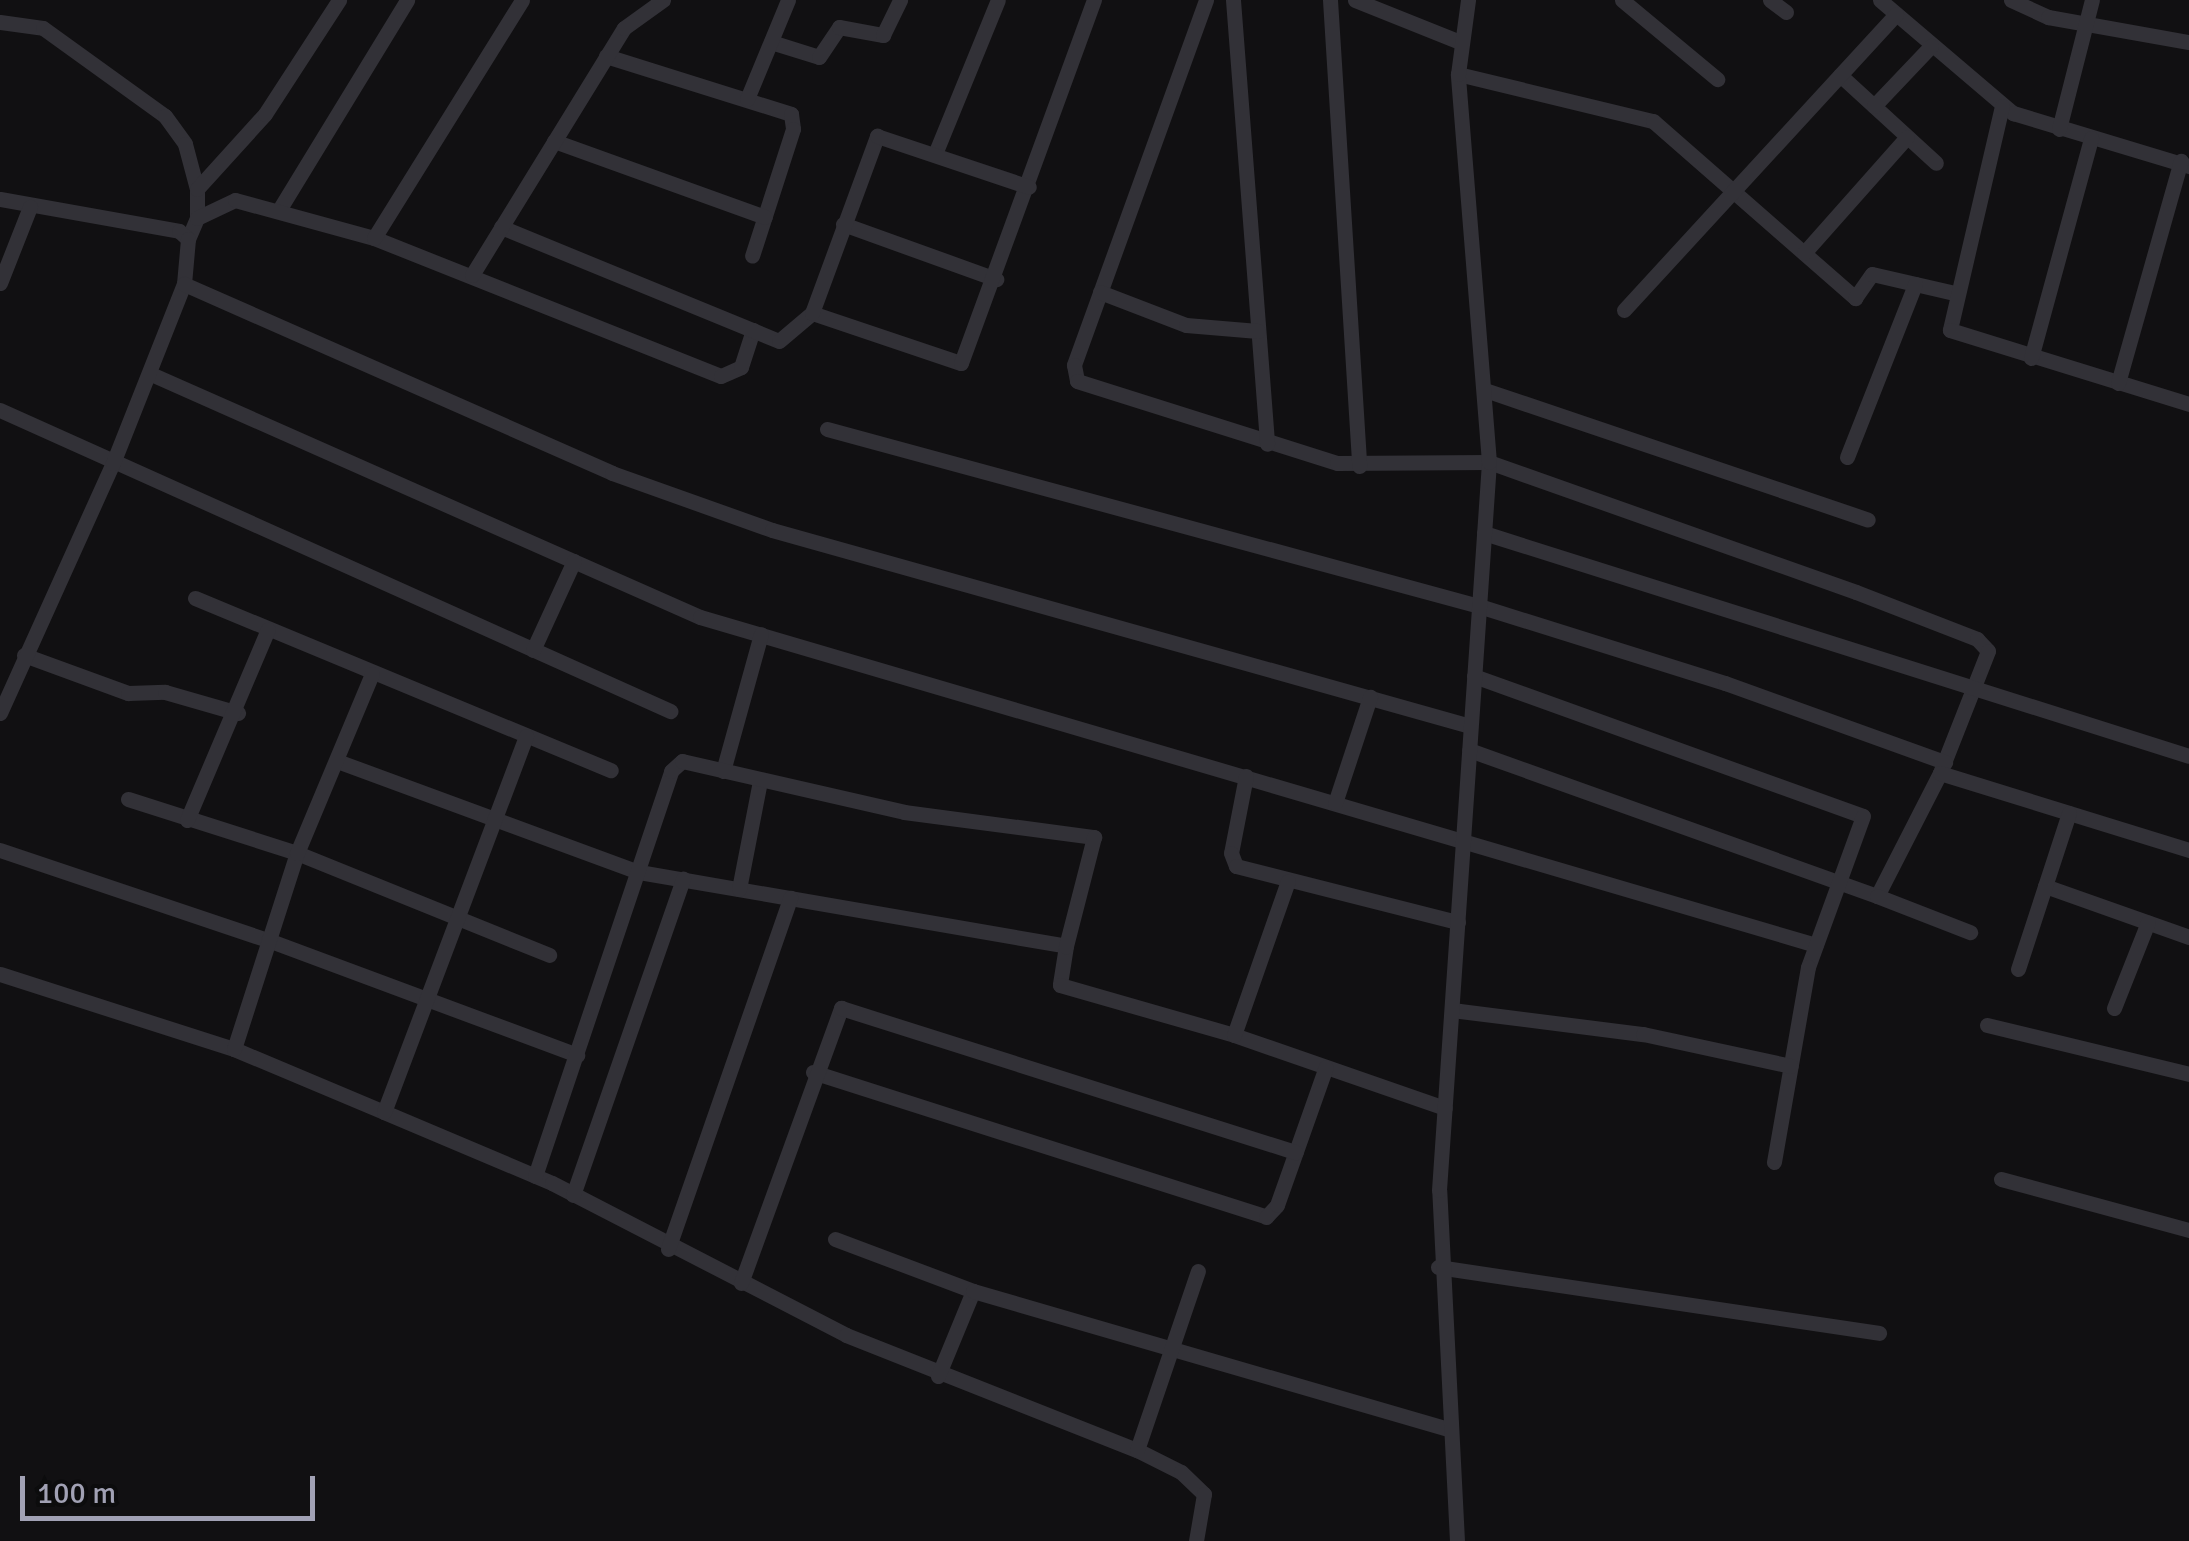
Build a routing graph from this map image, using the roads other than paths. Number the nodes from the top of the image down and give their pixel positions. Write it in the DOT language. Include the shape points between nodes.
graph roads {
  1 [pos="340,0"];
  2 [pos="407,0"];
  3 [pos="522,0"];
  4 [pos="663,0"];
  5 [pos="788,0"];
  6 [pos="900,0"];
  7 [pos="998,0"];
  8 [pos="1094,0"];
  9 [pos="1206,0"];
  10 [pos="1233,0"];
  11 [pos="1330,0"];
  12 [pos="1355,0"];
  13 [pos="1468,0"];
  14 [pos="1622,0"];
  15 [pos="1770,0"];
  16 [pos="1880,0"];
  17 [pos="2011,0"];
  18 [pos="2092,0"];
  19 [pos="1786,12"];
  20 [pos="1896,14"];
  21 [pos="0,22"];
  22 [pos="2086,26"];
  23 [pos="771,42"];
  24 [pos="1460,42"];
  25 [pos="2189,42"];
  26 [pos="1931,46"];
  27 [pos="606,56"];
  28 [pos="1458,74"];
  29 [pos="1840,75"];
  30 [pos="1718,79"];
  31 [pos="747,99"];
  32 [pos="1874,106"];
  33 [pos="2002,106"];
  34 [pos="2058,129"];
  35 [pos="1908,137"];
  36 [pos="2090,138"];
  37 [pos="554,141"];
  38 [pos="935,154"];
  39 [pos="1936,163"];
  40 [pos="2185,164"];
  41 [pos="1029,187"];
  42 [pos="197,189"];
  43 [pos="1735,191"];
  44 [pos="0,199"];
  45 [pos="30,207"];
  46 [pos="279,210"];
  47 [pos="765,217"];
  48 [pos="198,218"];
  49 [pos="843,224"];
  50 [pos="501,228"];
  51 [pos="374,238"];
  52 [pos="188,240"];
  53 [pos="1804,253"];
  54 [pos="752,256"];
  55 [pos="472,276"];
  56 [pos="996,279"];
  57 [pos="0,283"];
  58 [pos="184,284"];
  59 [pos="1915,284"];
  60 [pos="1100,292"];
  61 [pos="1954,294"];
  62 [pos="1624,310"];
  63 [pos="812,313"];
  64 [pos="753,330"];
  65 [pos="1258,331"];
  66 [pos="2031,358"];
  67 [pos="151,374"];
  68 [pos="2118,383"];
  69 [pos="1485,390"];
  70 [pos="2189,404"];
  71 [pos="0,410"];
  72 [pos="827,430"];
  73 [pos="1266,444"];
  74 [pos="1847,457"];
  75 [pos="1489,462"];
  76 [pos="113,463"];
  77 [pos="1360,466"];
  78 [pos="1868,520"];
  79 [pos="1484,533"];
  80 [pos="574,561"];
  81 [pos="196,598"];
  82 [pos="1479,606"];
  83 [pos="268,629"];
  84 [pos="760,634"];
  85 [pos="533,650"];
  86 [pos="24,656"];
  87 [pos="372,674"];
  88 [pos="1474,676"];
  89 [pos="1974,692"];
  90 [pos="1370,697"];
  91 [pos="670,711"];
  92 [pos="238,713"];
  93 [pos="0,714"];
  94 [pos="1470,726"];
  95 [pos="526,736"];
  96 [pos="1469,750"];
  97 [pos="2189,756"];
  98 [pos="337,761"];
  99 [pos="1942,768"];
  100 [pos="610,770"];
  101 [pos="724,772"];
  102 [pos="1246,776"];
  103 [pos="760,781"];
  104 [pos="128,799"];
  105 [pos="1335,803"];
  106 [pos="2070,813"];
  107 [pos="188,820"];
  108 [pos="495,820"];
  109 [pos="1463,840"];
  110 [pos="0,850"];
  111 [pos="2189,850"];
  112 [pos="297,853"];
  113 [pos="639,872"];
  114 [pos="683,880"];
  115 [pos="1288,881"];
  116 [pos="1840,884"];
  117 [pos="2045,886"];
  118 [pos="739,889"];
  119 [pos="1877,896"];
  120 [pos="790,898"];
  121 [pos="457,918"];
  122 [pos="1458,922"];
  123 [pos="2148,922"];
  124 [pos="1970,932"];
  125 [pos="2189,937"];
  126 [pos="268,940"];
  127 [pos="1816,945"];
  128 [pos="1066,946"];
  129 [pos="550,955"];
  130 [pos="2018,969"];
  131 [pos="0,974"];
  132 [pos="428,998"];
  133 [pos="2114,1008"];
  134 [pos="1452,1010"];
  135 [pos="1987,1025"];
  136 [pos="1234,1035"];
  137 [pos="234,1049"];
  138 [pos="576,1055"];
  139 [pos="1791,1066"];
  140 [pos="1326,1067"];
  141 [pos="813,1072"];
  142 [pos="2189,1074"];
  143 [pos="1445,1108"];
  144 [pos="384,1112"];
  145 [pos="1296,1152"];
  146 [pos="1774,1162"];
  147 [pos="535,1176"];
  148 [pos="2002,1179"];
  149 [pos="573,1196"];
  150 [pos="2189,1230"];
  151 [pos="835,1239"];
  152 [pos="668,1249"];
  153 [pos="1438,1267"];
  154 [pos="1198,1271"];
  155 [pos="741,1284"];
  156 [pos="972,1291"];
  157 [pos="1879,1334"];
  158 [pos="1174,1349"];
  159 [pos="938,1376"];
  160 [pos="1446,1428"];
  161 [pos="1137,1450"];
  162 [pos="1196,1541"];
  163 [pos="1457,1541"];
  1 -- 42 [label="street" via="265,114"];
  2 -- 46 [label="street"];
  3 -- 51 [label="street"];
  4 -- 27 [label="street" via="629,20"];
  5 -- 23 [label="street"];
  6 -- 23 [label="street" via="883,36 838,27 819,57"];
  7 -- 38 [label="street"];
  8 -- 41 [label="street"];
  9 -- 60 [label="street"];
  10 -- 65 [label="street"];
  11 -- 77 [label="street"];
  12 -- 24 [label="street"];
  13 -- 24 [label="street"];
  14 -- 30 [label="street"];
  15 -- 19 [label="street"];
  16 -- 20 [label="street"];
  17 -- 22 [label="street"];
  18 -- 22 [label="street"];
  20 -- 26 [label="street"];
  20 -- 29 [label="street"];
  21 -- 42 [label="street" via="43,28 165,116 185,144"];
  22 -- 25 [label="street"];
  22 -- 34 [label="street"];
  23 -- 31 [label="street"];
  24 -- 28 [label="street"];
  26 -- 32 [label="street"];
  26 -- 33 [label="street"];
  27 -- 31 [label="street"];
  27 -- 37 [label="street"];
  28 -- 43 [label="street" via="1653,121"];
  28 -- 69 [label="street"];
  29 -- 32 [label="street"];
  29 -- 43 [label="street"];
  31 -- 47 [label="street" via="794,120"];
  32 -- 35 [label="street"];
  33 -- 34 [label="street"];
  33 -- 61 [label="street"];
  34 -- 36 [label="street"];
  35 -- 39 [label="street"];
  35 -- 53 [label="street"];
  36 -- 40 [label="street"];
  36 -- 66 [label="street"];
  37 -- 47 [label="street"];
  37 -- 50 [label="street"];
  38 -- 41 [label="street"];
  38 -- 49 [label="street" via="877,136"];
  40 -- 68 [label="street"];
  41 -- 56 [label="street"];
  42 -- 48 [label="street"];
  43 -- 53 [label="street"];
  43 -- 62 [label="street"];
  44 -- 45 [label="street"];
  45 -- 52 [label="street" via="154,224"];
  45 -- 57 [label="street"];
  46 -- 48 [label="street" via="235,200"];
  46 -- 51 [label="street"];
  47 -- 54 [label="street"];
  48 -- 52 [label="street"];
  49 -- 56 [label="street"];
  49 -- 63 [label="street"];
  50 -- 55 [label="street"];
  50 -- 64 [label="street"];
  51 -- 55 [label="street"];
  52 -- 58 [label="street"];
  53 -- 59 [label="street" via="1855,298 1872,274"];
  55 -- 64 [label="street" via="720,376 735,375"];
  56 -- 63 [label="street" via="961,363"];
  58 -- 67 [label="street"];
  58 -- 90 [label="street" via="612,473 772,530"];
  59 -- 61 [label="street"];
  59 -- 74 [label="street"];
  60 -- 65 [label="street" via="1186,325"];
  60 -- 73 [label="street" via="1074,366 1076,381"];
  61 -- 66 [label="street" via="1947,324 1956,336"];
  63 -- 64 [label="street" via="798,318 783,341"];
  65 -- 73 [label="street"];
  66 -- 68 [label="street"];
  67 -- 76 [label="street"];
  67 -- 80 [label="street"];
  68 -- 70 [label="street"];
  69 -- 75 [label="street"];
  69 -- 78 [label="street"];
  71 -- 76 [label="street"];
  72 -- 82 [label="street"];
  73 -- 77 [label="street"];
  75 -- 77 [label="street"];
  75 -- 79 [label="street"];
  75 -- 89 [label="street" via="1977,639 1988,651"];
  76 -- 85 [label="street"];
  76 -- 86 [label="street"];
  79 -- 82 [label="street"];
  79 -- 89 [label="street"];
  80 -- 84 [label="street" via="700,616"];
  80 -- 85 [label="street"];
  81 -- 83 [label="street"];
  82 -- 88 [label="street"];
  82 -- 99 [label="street" via="1725,683"];
  83 -- 87 [label="street"];
  83 -- 92 [label="street"];
  84 -- 101 [label="street"];
  84 -- 102 [label="street"];
  85 -- 91 [label="street"];
  86 -- 92 [label="street" via="128,693 166,692"];
  86 -- 93 [label="street"];
  87 -- 95 [label="street"];
  87 -- 98 [label="street"];
  88 -- 94 [label="street"];
  88 -- 116 [label="street" via="1858,812 1864,820"];
  89 -- 97 [label="street"];
  89 -- 99 [label="street"];
  90 -- 94 [label="street"];
  90 -- 105 [label="street"];
  92 -- 107 [label="street"];
  94 -- 96 [label="street"];
  95 -- 100 [label="street"];
  95 -- 108 [label="street"];
  96 -- 109 [label="street"];
  96 -- 116 [label="street"];
  98 -- 108 [label="street"];
  98 -- 112 [label="street"];
  99 -- 106 [label="street"];
  99 -- 119 [label="street"];
  101 -- 103 [label="street"];
  101 -- 113 [label="street" via="676,764"];
  102 -- 105 [label="street"];
  102 -- 115 [label="street" via="1231,860 1242,870"];
  103 -- 118 [label="street"];
  103 -- 128 [label="street" via="904,812 1094,837"];
  104 -- 107 [label="street"];
  105 -- 109 [label="street"];
  106 -- 111 [label="street"];
  106 -- 117 [label="street"];
  107 -- 112 [label="street"];
  108 -- 113 [label="street"];
  108 -- 121 [label="street"];
  109 -- 122 [label="street"];
  109 -- 127 [label="street"];
  110 -- 126 [label="street"];
  112 -- 121 [label="street"];
  112 -- 126 [label="street"];
  113 -- 114 [label="street"];
  113 -- 138 [label="street"];
  114 -- 118 [label="street"];
  114 -- 149 [label="street"];
  115 -- 122 [label="street"];
  115 -- 136 [label="street"];
  116 -- 119 [label="street"];
  116 -- 127 [label="street"];
  117 -- 123 [label="street"];
  117 -- 130 [label="street"];
  118 -- 120 [label="street"];
  119 -- 124 [label="street"];
  120 -- 128 [label="street"];
  120 -- 152 [label="street"];
  121 -- 129 [label="street"];
  121 -- 132 [label="street"];
  122 -- 134 [label="street"];
  123 -- 125 [label="street"];
  123 -- 133 [label="street"];
  126 -- 132 [label="street"];
  126 -- 137 [label="street"];
  127 -- 139 [label="street"];
  128 -- 136 [label="street" via="1060,986"];
  131 -- 137 [label="street"];
  132 -- 138 [label="street"];
  132 -- 144 [label="street"];
  134 -- 139 [label="street" via="1644,1034"];
  134 -- 143 [label="street"];
  135 -- 142 [label="street"];
  136 -- 140 [label="street"];
  137 -- 144 [label="street"];
  138 -- 147 [label="street"];
  139 -- 146 [label="street"];
  140 -- 143 [label="street"];
  140 -- 145 [label="street"];
  141 -- 145 [label="street" via="833,1016 848,1008"];
  141 -- 145 [label="street" via="1259,1217 1273,1214"];
  141 -- 155 [label="street"];
  143 -- 153 [label="street"];
  144 -- 147 [label="street"];
  147 -- 149 [label="street"];
  148 -- 150 [label="street"];
  149 -- 152 [label="street"];
  151 -- 156 [label="street"];
  152 -- 155 [label="street"];
  153 -- 157 [label="street"];
  153 -- 160 [label="street"];
  154 -- 158 [label="street"];
  155 -- 159 [label="street"];
  156 -- 158 [label="street"];
  156 -- 159 [label="street"];
  158 -- 160 [label="street"];
  158 -- 161 [label="street"];
  159 -- 161 [label="street"];
  160 -- 163 [label="street"];
  161 -- 162 [label="street" via="1182,1472 1204,1494"];
}
